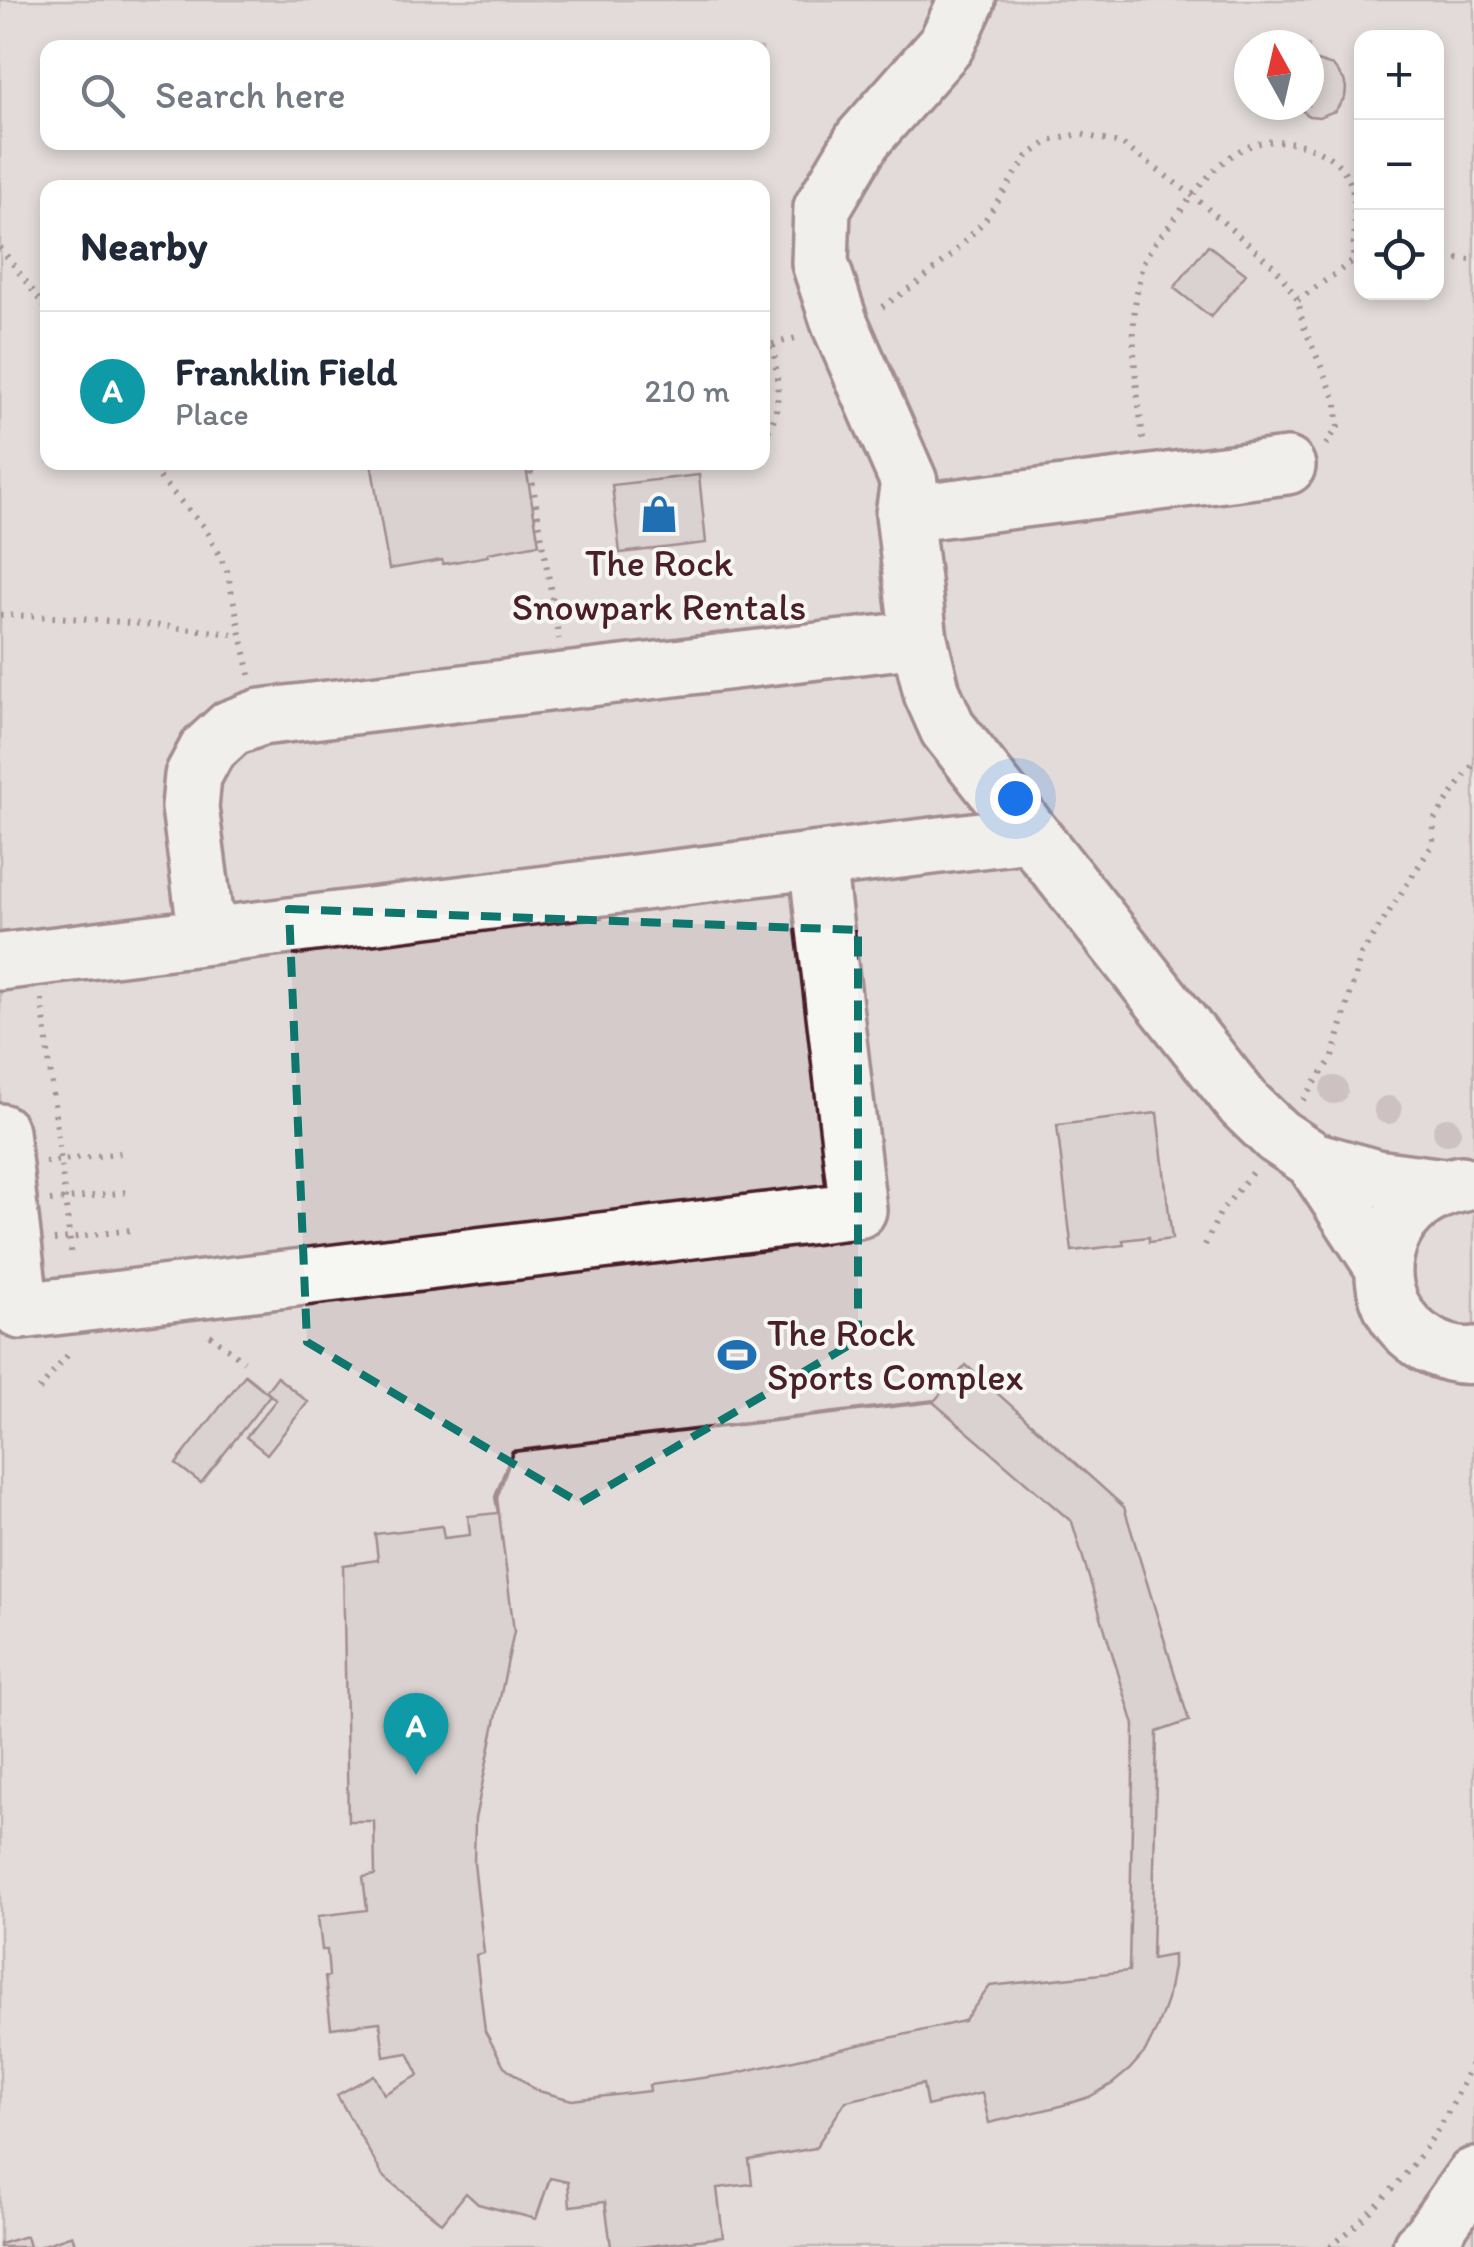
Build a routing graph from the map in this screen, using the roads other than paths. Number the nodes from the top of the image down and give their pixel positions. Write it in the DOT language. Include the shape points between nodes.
graph roads {
  1 [pos="967,0"];
  2 [pos="1286,466"];
  3 [pos="904,514"];
  4 [pos="919,639"];
  5 [pos="1029,834"];
  6 [pos="817,861"];
  7 [pos="207,936"];
  8 [pos="20,977"];
  9 [pos="1313,1160"];
  10 [pos="1459,1185"];
  11 [pos="6,1188"];
  12 [pos="1384,1268"];
  13 [pos="1471,1360"];
  14 [pos="1474,2176"];
  15 [pos="1422,2247"];
  1 -- 3 [label="street" via="946,45 862,140 822,208 820,264 908,482"];
  2 -- 3 [label="street"];
  3 -- 4 [label="street"];
  4 -- 5 [label="street" via="948,729"];
  4 -- 7 [label="street" via="260,718 231,728 207,750 193,776 190,807"];
  5 -- 6 [label="street"];
  5 -- 9 [label="street" via="1244,1104"];
  6 -- 7 [label="street"];
  6 -- 11 [label="street" via="858,1210 80,1321 21,1311"];
  7 -- 8 [label="street"];
  9 -- 10 [label="street" via="1376,1178"];
  9 -- 12 [label="street"];
  10 -- 12 [label="street" via="1420,1199 1401,1218"];
  12 -- 13 [label="street" via="1398,1318 1416,1338"];
  14 -- 15 [label="street"];
}
